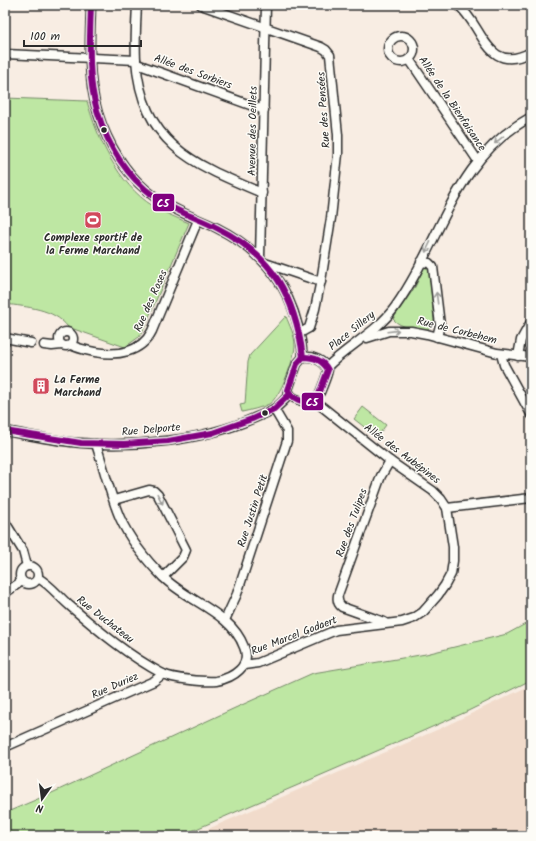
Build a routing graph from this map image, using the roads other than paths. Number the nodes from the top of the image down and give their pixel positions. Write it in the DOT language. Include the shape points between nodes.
graph roads {
  1 [pos="91,5"];
  2 [pos="137,5"];
  3 [pos="201,5"];
  4 [pos="266,5"];
  5 [pos="458,5"];
  6 [pos="266,28"];
  7 [pos="531,52"];
  8 [pos="5,54"];
  9 [pos="89,58"];
  10 [pos="409,59"];
  11 [pos="136,62"];
  12 [pos="264,110"];
  13 [pos="531,117"];
  14 [pos="478,161"];
  15 [pos="262,193"];
  16 [pos="198,220"];
  17 [pos="263,260"];
  18 [pos="421,262"];
  19 [pos="321,282"];
  20 [pos="531,322"];
  21 [pos="300,333"];
  22 [pos="437,337"];
  23 [pos="5,338"];
  24 [pos="31,343"];
  25 [pos="356,343"];
  26 [pos="44,345"];
  27 [pos="62,345"];
  28 [pos="71,345"];
  29 [pos="502,354"];
  30 [pos="518,356"];
  31 [pos="303,357"];
  32 [pos="531,357"];
  33 [pos="327,367"];
  34 [pos="290,394"];
  35 [pos="314,401"];
  36 [pos="274,409"];
  37 [pos="531,414"];
  38 [pos="5,431"];
  39 [pos="96,444"];
  40 [pos="390,461"];
  41 [pos="531,498"];
  42 [pos="114,500"];
  43 [pos="447,508"];
  44 [pos="5,522"];
  45 [pos="27,566"];
  46 [pos="163,577"];
  47 [pos="38,578"];
  48 [pos="22,581"];
  49 [pos="5,593"];
  50 [pos="225,620"];
  51 [pos="387,623"];
  52 [pos="244,665"];
  53 [pos="163,674"];
  54 [pos="5,746"];
  1 -- 9 [label="street"];
  2 -- 11 [label="street"];
  3 -- 6 [label="street, Rue des Pensées"];
  4 -- 6 [label="street, Avenue des Oeillets"];
  5 -- 7 [label="street" via="467,14 489,48 498,55 512,59"];
  6 -- 12 [label="street, Avenue des Oeillets"];
  6 -- 19 [label="street, Rue des Pensées" via="323,48 331,58 338,154"];
  8 -- 9 [label="street, Allée des Sorbiers"];
  9 -- 11 [label="street, Allée des Sorbiers"];
  9 -- 16 [label="street" via="100,120 120,160 135,180 151,194 172,208"];
  10 -- 14 [label="street, Allée de la Bienfaisance"];
  11 -- 12 [label="street, Allée des Sorbiers"];
  11 -- 15 [label="street" via="140,89 146,106 167,141 194,161"];
  12 -- 15 [label="street, Avenue des Oeillets"];
  13 -- 14 [label="street, Place Sillery, one-way" via="498,140"];
  14 -- 18 [label="street, Place Sillery, one-way" via="452,199"];
  15 -- 17 [label="street, Avenue des Oeillets"];
  16 -- 17 [label="street" via="232,236"];
  16 -- 28 [label="street, Rue des Roses" via="146,340 128,352 115,354 80,349"];
  17 -- 19 [label="street"];
  17 -- 21 [label="street" via="286,293"];
  22 -- 18 [label="street, one-way" via="439,321 434,268"];
  18 -- 25 [label="street, Place Sillery" via="392,311 375,329"];
  19 -- 21 [label="street, Rue des Pensées" via="310,326"];
  20 -- 30 [label="street" via="521,340"];
  21 -- 31 [label="street"];
  25 -- 22 [label="street, Rue de Corbehem, one-way" via="397,330"];
  22 -- 29 [label="street, Rue de Corbehem"];
  23 -- 24 [label="street"];
  25 -- 33 [label="street, Place Sillery"];
  26 -- 27 [label="street, Rue des Roses"];
  27 -- 28 [label="street, Rue des Roses"];
  27 -- 28 [label="street" via="59,337 66,332 71,333 73,337"];
  29 -- 30 [label="street, Rue de Corbehem"];
  29 -- 37 [label="street" via="504,365"];
  30 -- 32 [label="street, Rue de Corbehem"];
  31 -- 33 [label="street" via="321,361"];
  31 -- 34 [label="street" via="297,364 288,388"];
  33 -- 35 [label="street" via="320,395"];
  34 -- 35 [label="street" via="306,403"];
  34 -- 36 [label="street, Rue Delporte"];
  35 -- 40 [label="street, Allée des Aubépines"];
  36 -- 39 [label="street, Rue Delporte" via="235,426 189,437 142,443"];
  36 -- 50 [label="street, Rue Justin Petit" via="286,431 287,441 237,594"];
  38 -- 39 [label="street, Rue Delporte"];
  39 -- 42 [label="street"];
  40 -- 43 [label="street, Allée des Aubépines" via="433,491"];
  40 -- 51 [label="street, Rue des Tulipes" via="382,474 338,595 342,607"];
  41 -- 43 [label="street"];
  42 -- 46 [label="street" via="121,520 133,540"];
  42 -- 46 [label="street, one-way" via="149,490 154,490 158,495 186,550 183,557"];
  43 -- 51 [label="street, Rue Marcel Godaert" via="453,561 446,585 420,614 410,619"];
  44 -- 45 [label="street" via="23,551"];
  45 -- 47 [label="street" via="37,570"];
  45 -- 48 [label="street" via="21,571"];
  46 -- 50 [label="street" via="183,594"];
  47 -- 48 [label="street" via="31,585"];
  47 -- 53 [label="street, Rue Duchateau" via="92,626"];
  48 -- 49 [label="street"];
  50 -- 52 [label="street" via="244,647"];
  51 -- 52 [label="street, Rue Marcel Godaert" via="336,630 258,662"];
  52 -- 53 [label="street, Rue Marcel Godaert" via="236,673 221,680 175,678"];
  53 -- 54 [label="street, Rue Duriez" via="152,682"];
}
